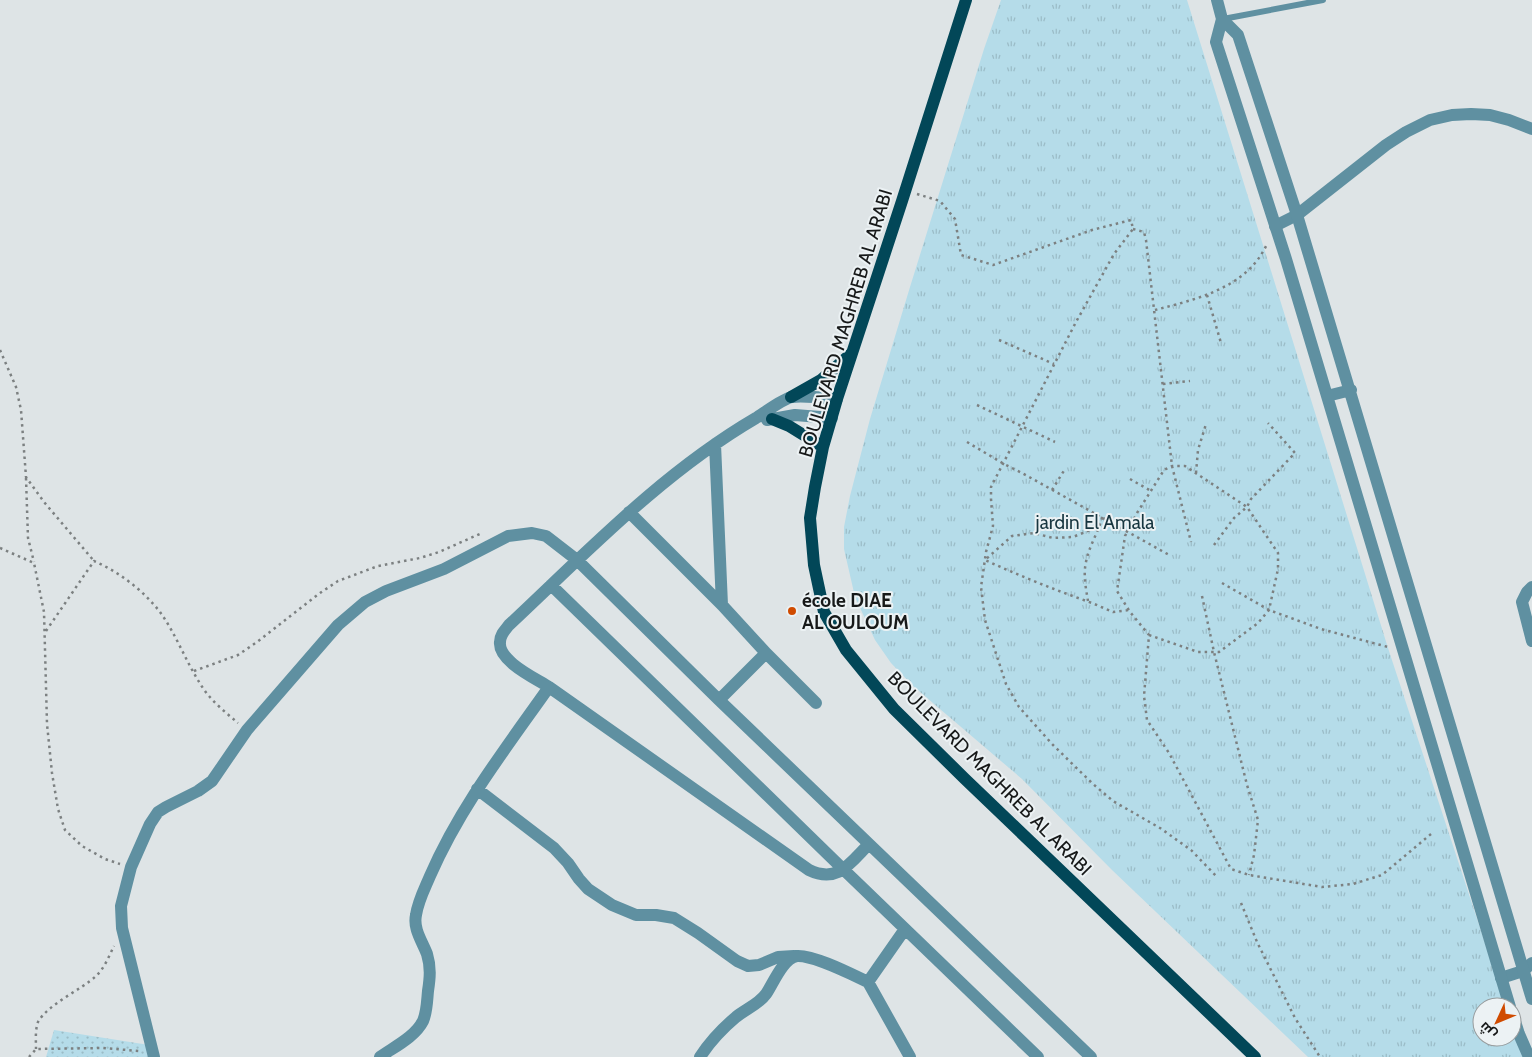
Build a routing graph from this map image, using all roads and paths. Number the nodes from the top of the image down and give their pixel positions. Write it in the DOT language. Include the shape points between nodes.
graph roads {
  1 [pos="966,0"];
  2 [pos="1217,0"];
  3 [pos="1323,0"];
  4 [pos="1222,19"];
  5 [pos="1532,129"];
  6 [pos="906,190"];
  7 [pos="1298,215"];
  8 [pos="1275,226"];
  9 [pos="1133,228"];
  10 [pos="1207,295"];
  11 [pos="1155,310"];
  12 [pos="999,340"];
  13 [pos="1220,344"];
  14 [pos="0,350"];
  15 [pos="852,353"];
  16 [pos="1054,364"];
  17 [pos="1190,381"];
  18 [pos="1163,384"];
  19 [pos="1350,390"];
  20 [pos="1327,396"];
  21 [pos="791,397"];
  22 [pos="837,399"];
  23 [pos="977,405"];
  24 [pos="832,418"];
  25 [pos="772,419"];
  26 [pos="1268,423"];
  27 [pos="1206,424"];
  28 [pos="743,425"];
  29 [pos="1023,427"];
  30 [pos="967,442"];
  31 [pos="1055,442"];
  32 [pos="715,444"];
  33 [pos="823,447"];
  34 [pos="1004,464"];
  35 [pos="1172,466"];
  36 [pos="1065,469"];
  37 [pos="1196,473"];
  38 [pos="26,477"];
  39 [pos="1130,479"];
  40 [pos="1052,490"];
  41 [pos="1150,491"];
  42 [pos="1247,507"];
  43 [pos="629,512"];
  44 [pos="1102,518"];
  45 [pos="485,532"];
  46 [pos="1127,532"];
  47 [pos="1191,542"];
  48 [pos="1214,546"];
  49 [pos="0,548"];
  50 [pos="1170,556"];
  51 [pos="577,560"];
  52 [pos="985,560"];
  53 [pos="94,561"];
  54 [pos="34,563"];
  55 [pos="1222,583"];
  56 [pos="552,585"];
  57 [pos="1532,587"];
  58 [pos="1202,596"];
  59 [pos="1088,601"];
  60 [pos="722,605"];
  61 [pos="1129,610"];
  62 [pos="1269,610"];
  63 [pos="46,631"];
  64 [pos="1149,635"];
  65 [pos="1532,641"];
  66 [pos="1214,652"];
  67 [pos="1404,652"];
  68 [pos="766,653"];
  69 [pos="194,671"];
  70 [pos="549,687"];
  71 [pos="719,700"];
  72 [pos="816,703"];
  73 [pos="247,730"];
  74 [pos="477,789"];
  75 [pos="1431,834"];
  76 [pos="869,844"];
  77 [pos="131,867"];
  78 [pos="844,870"];
  79 [pos="1249,875"];
  80 [pos="1218,878"];
  81 [pos="1241,903"];
  82 [pos="122,928"];
  83 [pos="905,929"];
  84 [pos="794,956"];
  85 [pos="1527,967"];
  86 [pos="1501,978"];
  87 [pos="868,982"];
  88 [pos="1507,997"];
  89 [pos="1532,999"];
  90 [pos="1522,1041"];
  91 [pos="36,1049"];
  92 [pos="154,1055"];
  93 [pos="29,1057"];
  94 [pos="380,1057"];
  95 [pos="700,1057"];
  96 [pos="910,1057"];
  97 [pos="1038,1057"];
  98 [pos="1091,1057"];
  99 [pos="1255,1057"];
  100 [pos="1320,1057"];
  101 [pos="1529,1057"];
  1 -- 6 [label="main road, BOULEVARD MAGHREB AL ARABI"];
  2 -- 4 [label="street"];
  3 -- 4 [label="lane"];
  4 -- 7 [label="street" via="1238,35"];
  4 -- 8 [label="street" via="1216,42"];
  5 -- 7 [label="street" via="1490,115 1452,115 1430,120 1386,145"];
  6 -- 9 [label="path" via="940,202 955,219 961,255 993,264 1131,220"];
  6 -- 15 [label="main road, BOULEVARD MAGHREB AL ARABI"];
  7 -- 8 [label="street"];
  7 -- 19 [label="street"];
  8 -- 10 [label="path" via="1263,253 1252,266 1232,283"];
  8 -- 20 [label="street"];
  9 -- 11 [label="path" via="1144,232"];
  9 -- 16 [label="path" via="1114,254"];
  10 -- 11 [label="path"];
  10 -- 13 [label="path"];
  11 -- 18 [label="path"];
  12 -- 16 [label="path"];
  14 -- 38 [label="path" via="22,410"];
  15 -- 21 [label="main road" via="821,380"];
  15 -- 22 [label="main road, BOULEVARD MAGHREB AL ARABI"];
  16 -- 29 [label="path"];
  17 -- 18 [label="path"];
  18 -- 35 [label="path"];
  19 -- 20 [label="street"];
  19 -- 85 [label="street"];
  20 -- 67 [label="street"];
  21 -- 22 [label="street"];
  21 -- 28 [label="street"];
  22 -- 24 [label="main road, BOULEVARD MAGHREB AL ARABI"];
  23 -- 29 [label="path"];
  24 -- 25 [label="street" via="795,415"];
  24 -- 33 [label="main road, BOULEVARD MAGHREB AL ARABI"];
  25 -- 28 [label="street"];
  25 -- 33 [label="main road"];
  26 -- 42 [label="path" via="1295,453 1250,499"];
  27 -- 37 [label="path" via="1198,450"];
  28 -- 32 [label="street"];
  29 -- 31 [label="path"];
  29 -- 34 [label="path"];
  30 -- 34 [label="path"];
  32 -- 43 [label="street"];
  32 -- 60 [label="street"];
  33 -- 99 [label="main road, BOULEVARD MAGHREB AL ARABI" via="810,518 814,565 824,612 846,650 894,709 945,760"];
  34 -- 40 [label="path"];
  34 -- 52 [label="path" via="991,487 993,526"];
  35 -- 37 [label="path" via="1185,466"];
  35 -- 41 [label="path" via="1164,470"];
  35 -- 47 [label="path"];
  36 -- 40 [label="path"];
  37 -- 42 [label="path"];
  38 -- 53 [label="path"];
  38 -- 54 [label="path" via="28,538"];
  39 -- 41 [label="path"];
  40 -- 44 [label="path"];
  41 -- 46 [label="path"];
  42 -- 48 [label="path" via="1234,518"];
  42 -- 62 [label="path" via="1278,553"];
  43 -- 51 [label="street"];
  43 -- 60 [label="street"];
  44 -- 46 [label="path"];
  44 -- 52 [label="path" via="1090,530 1073,537 1053,538 1034,533 1012,536"];
  44 -- 59 [label="path" via="1086,562"];
  45 -- 69 [label="path" via="439,552 378,566 338,581 257,642"];
  46 -- 50 [label="path"];
  46 -- 61 [label="path" via="1117,591"];
  49 -- 54 [label="path"];
  51 -- 56 [label="street"];
  51 -- 71 [label="street"];
  51 -- 73 [label="street" via="546,536 532,533 508,536 444,569 365,602 338,625"];
  52 -- 59 [label="path"];
  52 -- 80 [label="path" via="981,588 985,620 1006,684 1019,707 1093,784 1113,801 1191,850"];
  53 -- 63 [label="path"];
  53 -- 69 [label="path" via="110,568 144,594 160,612"];
  54 -- 63 [label="path"];
  55 -- 62 [label="path"];
  56 -- 70 [label="street" via="509,624 499,644 511,663"];
  56 -- 78 [label="street"];
  57 -- 65 [label="street" via="1522,602"];
  58 -- 66 [label="path"];
  59 -- 61 [label="path" via="1113,612"];
  60 -- 68 [label="street"];
  61 -- 64 [label="path"];
  62 -- 66 [label="path" via="1258,623 1219,652"];
  62 -- 67 [label="path" via="1321,629"];
  63 -- 77 [label="path" via="47,724 58,809 65,830 97,855"];
  64 -- 66 [label="path" via="1198,652"];
  64 -- 79 [label="path" via="1144,696 1147,720 1169,753 1231,869"];
  66 -- 79 [label="path" via="1258,820"];
  67 -- 86 [label="street"];
  68 -- 71 [label="street"];
  68 -- 72 [label="street"];
  69 -- 73 [label="path" via="201,686 217,704"];
  70 -- 74 [label="street"];
  70 -- 78 [label="street" via="809,870 819,875"];
  71 -- 76 [label="street"];
  73 -- 77 [label="street" via="212,781 158,812"];
  74 -- 84 [label="street" via="554,848 588,889 612,905 636,915 674,918 748,966 759,965 778,956"];
  74 -- 94 [label="street" via="438,859 416,915 416,927 430,964 423,1022"];
  75 -- 79 [label="path" via="1382,875 1353,884 1322,887"];
  76 -- 78 [label="street"];
  76 -- 98 [label="street"];
  77 -- 82 [label="street" via="121,906"];
  78 -- 83 [label="street"];
  81 -- 100 [label="path" via="1295,1018"];
  82 -- 91 [label="path" via="97,976 49,1010 38,1022"];
  82 -- 92 [label="street"];
  83 -- 87 [label="street"];
  83 -- 97 [label="street"];
  84 -- 87 [label="street" via="806,956"];
  84 -- 95 [label="street" via="766,994 735,1018"];
  85 -- 86 [label="street"];
  85 -- 89 [label="street"];
  86 -- 88 [label="street"];
  87 -- 96 [label="street"];
  90 -- 101 [label="street"];
  91 -- 92 [label="path" via="103,1048"];
  91 -- 93 [label="path"];
}
